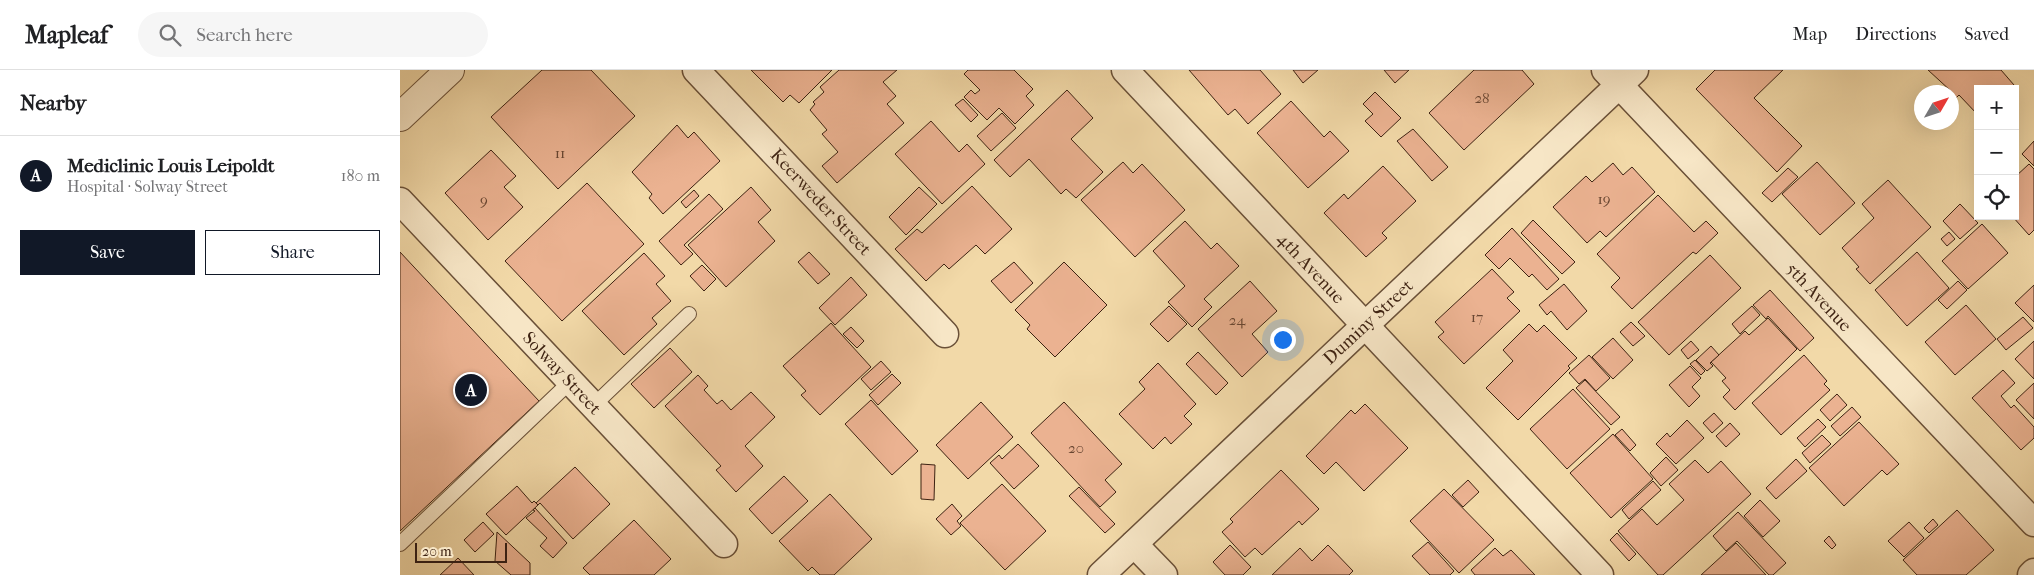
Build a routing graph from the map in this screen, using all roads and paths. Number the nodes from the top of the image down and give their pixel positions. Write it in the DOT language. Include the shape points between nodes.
graph roads {
  1 [pos="450,70"];
  2 [pos="696,70"];
  3 [pos="1125,70"];
  4 [pos="1620,75"];
  5 [pos="402,112"];
  6 [pos="400,201"];
  7 [pos="689,314"];
  8 [pos="1365,326"];
  9 [pos="945,334"];
  10 [pos="570,382"];
  11 [pos="593,406"];
  12 [pos="2034,524"];
  13 [pos="400,544"];
  14 [pos="724,544"];
  15 [pos="1134,544"];
  16 [pos="2034,572"];
  17 [pos="1101,575"];
  18 [pos="1164,575"];
  19 [pos="1600,575"];
  20 [pos="2031,575"];
  1 -- 5 [label="street"];
  2 -- 9 [label="street, Keerweder Street"];
  3 -- 8 [label="street, 4th Avenue"];
  4 -- 8 [label="street, Duminy Street"];
  4 -- 12 [label="street, 5th Avenue"];
  6 -- 10 [label="street, Solway Street"];
  7 -- 11 [label="lane"];
  8 -- 15 [label="street, Duminy Street"];
  8 -- 19 [label="street, 4th Avenue"];
  10 -- 11 [label="street, Solway Street"];
  10 -- 13 [label="lane"];
  11 -- 14 [label="street, Solway Street"];
  15 -- 17 [label="street, Duminy Street"];
  15 -- 18 [label="street"];
  16 -- 20 [label="street"];
}
